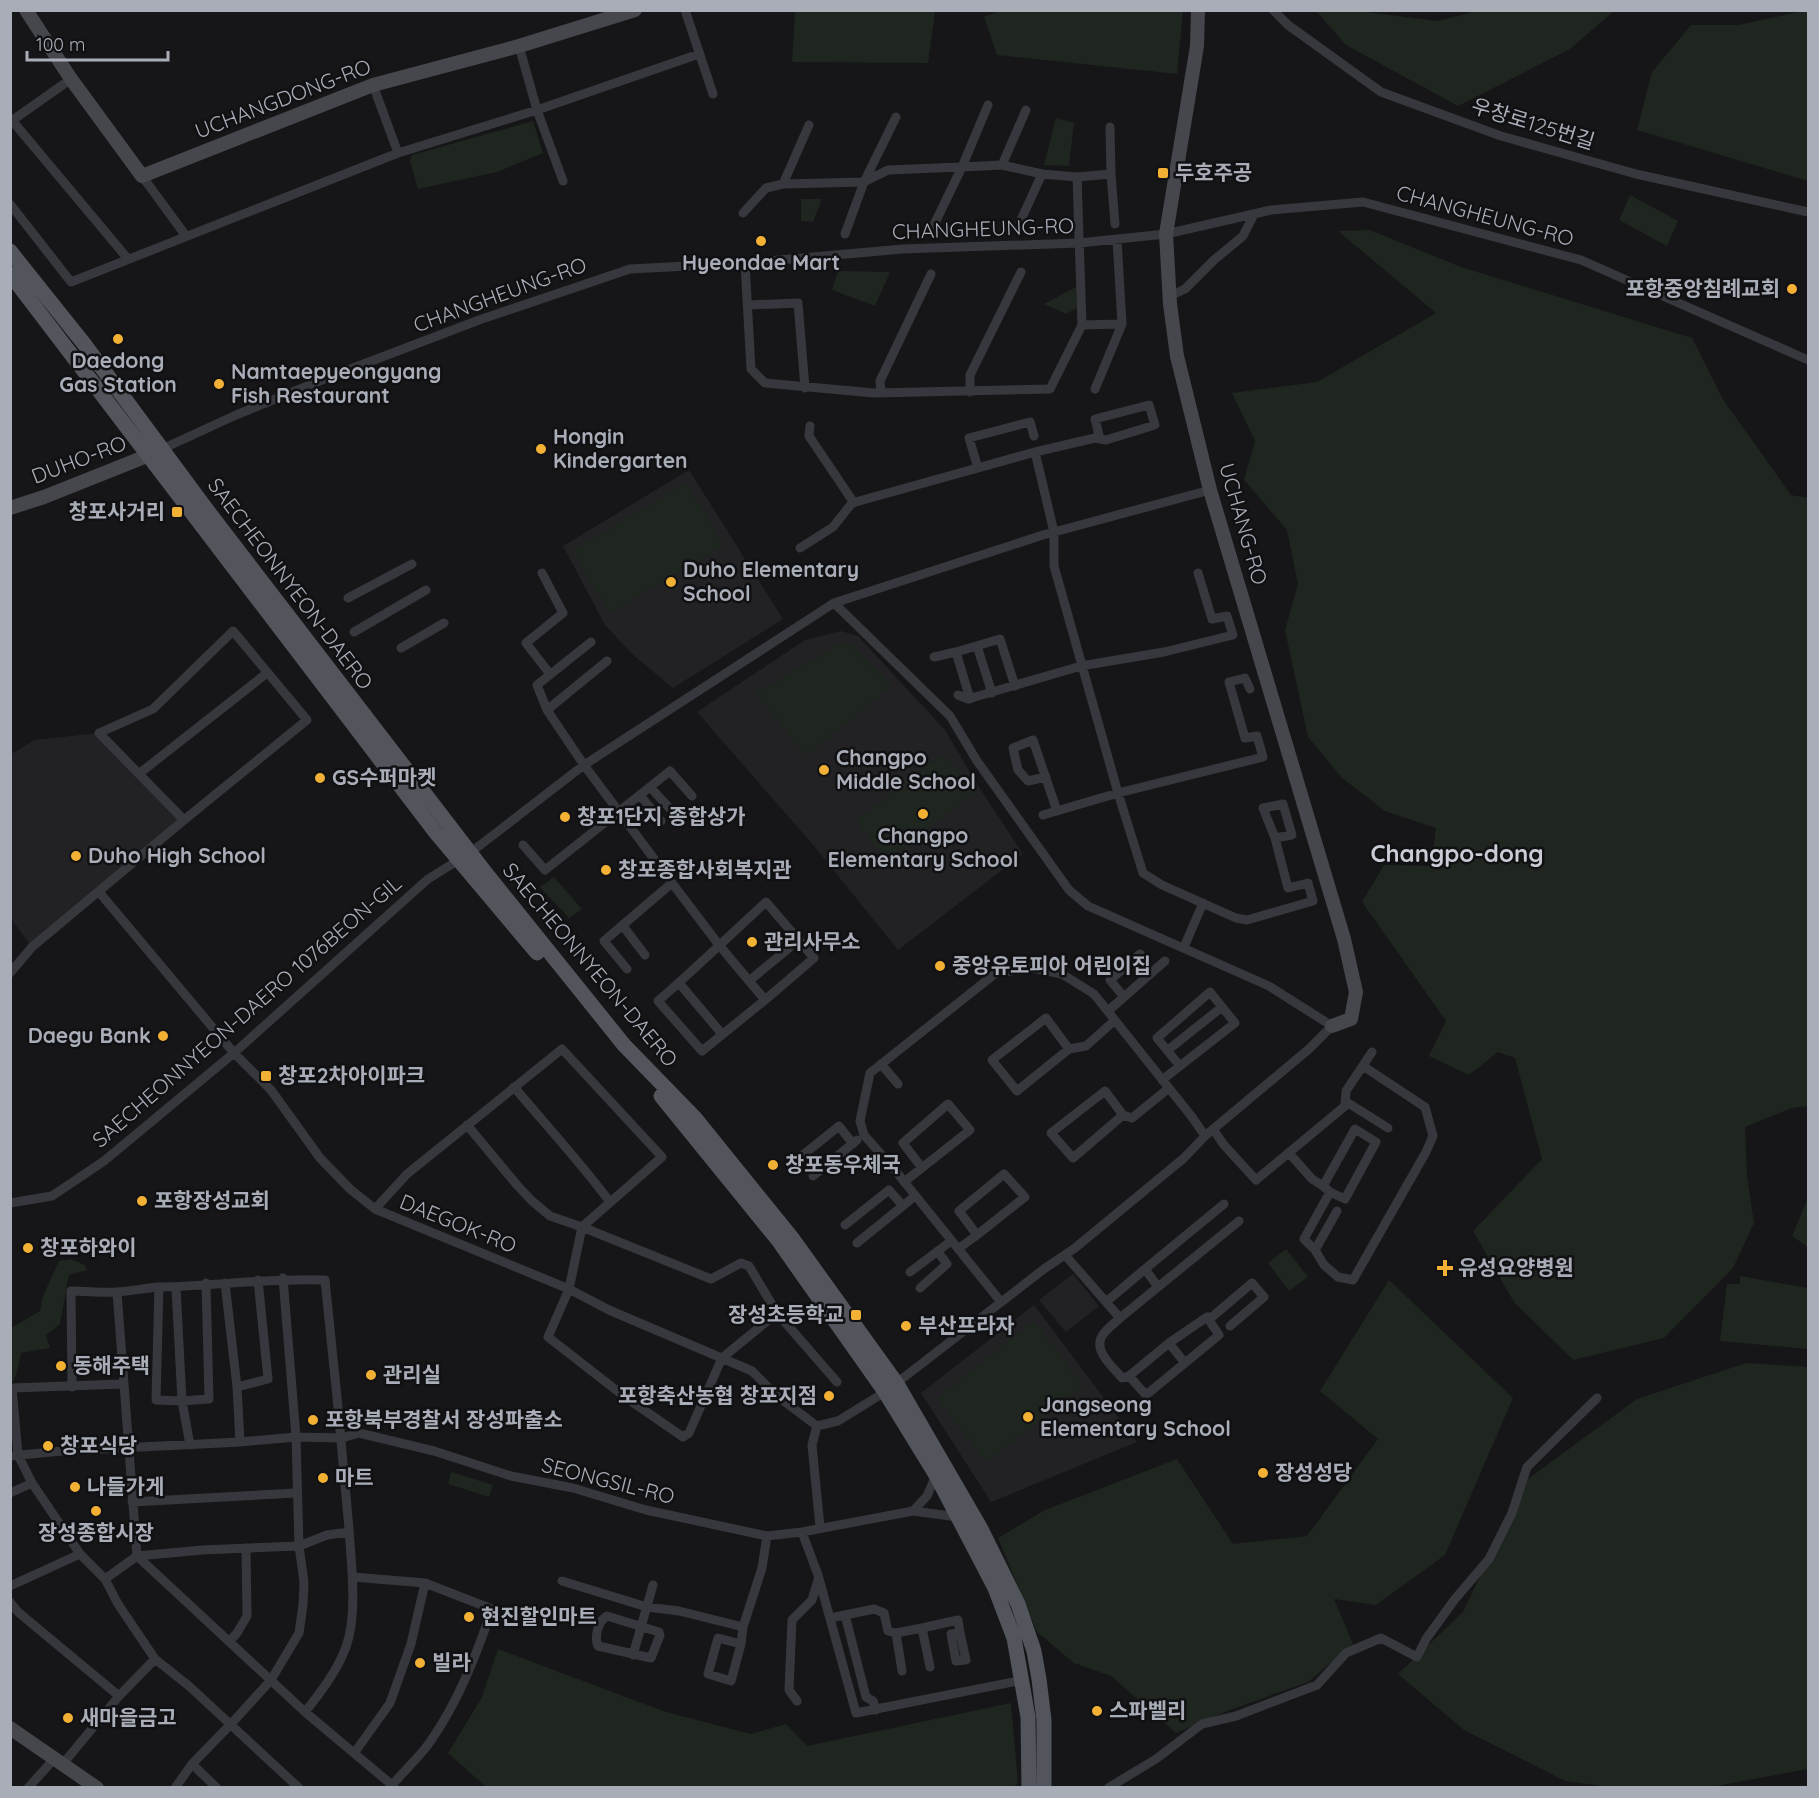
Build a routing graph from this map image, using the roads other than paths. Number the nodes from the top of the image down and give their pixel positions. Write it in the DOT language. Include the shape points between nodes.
graph roads {
  1 [pos="26,10"];
  2 [pos="635,10"];
  3 [pos="685,10"];
  4 [pos="1198,10"];
  5 [pos="1273,10"];
  6 [pos="519,46"];
  7 [pos="699,54"];
  8 [pos="71,79"];
  9 [pos="373,85"];
  10 [pos="713,94"];
  11 [pos="988,105"];
  12 [pos="537,110"];
  13 [pos="1026,110"];
  14 [pos="896,117"];
  15 [pos="11,120"];
  16 [pos="809,125"];
  17 [pos="1110,127"];
  18 [pos="398,153"];
  19 [pos="1002,165"];
  20 [pos="962,167"];
  21 [pos="1042,174"];
  22 [pos="1111,174"];
  23 [pos="142,176"];
  24 [pos="1077,177"];
  25 [pos="563,181"];
  26 [pos="864,182"];
  27 [pos="783,184"];
  28 [pos="10,204"];
  29 [pos="1809,212"];
  30 [pos="743,213"];
  31 [pos="1254,214"];
  32 [pos="1020,222"];
  33 [pos="1115,224"];
  34 [pos="931,231"];
  35 [pos="845,234"];
  36 [pos="1166,234"];
  37 [pos="186,236"];
  38 [pos="1117,239"];
  39 [pos="1079,243"];
  40 [pos="10,251"];
  41 [pos="128,259"];
  42 [pos="745,263"];
  43 [pos="1021,272"];
  44 [pos="10,274"];
  45 [pos="931,274"];
  46 [pos="1170,297"];
  47 [pos="748,305"];
  48 [pos="1122,324"];
  49 [pos="1082,325"];
  50 [pos="1809,360"];
  51 [pos="805,388"];
  52 [pos="1095,389"];
  53 [pos="970,392"];
  54 [pos="881,393"];
  55 [pos="810,426"];
  56 [pos="1035,436"];
  57 [pos="1100,439"];
  58 [pos="155,452"];
  59 [pos="1035,452"];
  60 [pos="978,468"];
  61 [pos="1210,490"];
  62 [pos="181,499"];
  63 [pos="854,502"];
  64 [pos="10,508"];
  65 [pos="207,510"];
  66 [pos="1054,532"];
  67 [pos="800,548"];
  68 [pos="412,564"];
  69 [pos="542,573"];
  70 [pos="1198,573"];
  71 [pos="426,590"];
  72 [pos="348,598"];
  73 [pos="834,603"];
  74 [pos="444,623"];
  75 [pos="354,632"];
  76 [pos="591,642"];
  77 [pos="977,646"];
  78 [pos="401,648"];
  79 [pos="956,652"];
  80 [pos="934,657"];
  81 [pos="607,661"];
  82 [pos="1082,666"];
  83 [pos="267,673"];
  84 [pos="550,674"];
  85 [pos="1015,687"];
  86 [pos="1250,689"];
  87 [pos="992,693"];
  88 [pos="958,695"];
  89 [pos="970,699"];
  90 [pos="547,710"];
  91 [pos="584,765"];
  92 [pos="140,773"];
  93 [pos="1046,777"];
  94 [pos="650,787"];
  95 [pos="1118,793"];
  96 [pos="640,795"];
  97 [pos="692,796"];
  98 [pos="620,811"];
  99 [pos="1057,811"];
  100 [pos="672,812"];
  101 [pos="1043,814"];
  102 [pos="184,820"];
  103 [pos="661,821"];
  104 [pos="1275,838"];
  105 [pos="523,845"];
  106 [pos="464,858"];
  107 [pos="672,884"];
  108 [pos="99,892"];
  109 [pos="1203,903"];
  110 [pos="623,926"];
  111 [pos="719,945"];
  112 [pos="1184,947"];
  113 [pos="789,948"];
  114 [pos="1140,954"];
  115 [pos="645,955"];
  116 [pos="1166,961"];
  117 [pos="627,969"];
  118 [pos="10,973"];
  119 [pos="749,981"];
  120 [pos="679,983"];
  121 [pos="1124,997"];
  122 [pos="765,1000"];
  123 [pos="1222,1007"];
  124 [pos="1108,1011"];
  125 [pos="1115,1020"];
  126 [pos="1332,1026"];
  127 [pos="722,1034"];
  128 [pos="1069,1049"];
  129 [pos="1168,1050"];
  130 [pos="1372,1052"];
  131 [pos="234,1053"];
  132 [pos="881,1064"];
  133 [pos="1180,1066"];
  134 [pos="1363,1066"];
  135 [pos="898,1084"];
  136 [pos="1166,1084"];
  137 [pos="514,1087"];
  138 [pos="1345,1101"];
  139 [pos="1123,1115"];
  140 [pos="467,1125"];
  141 [pos="1388,1128"];
  142 [pos="1213,1130"];
  143 [pos="864,1135"];
  144 [pos="1205,1136"];
  145 [pos="853,1143"];
  146 [pos="1289,1153"];
  147 [pos="798,1159"];
  148 [pos="922,1168"];
  149 [pos="813,1176"];
  150 [pos="904,1182"];
  151 [pos="1326,1189"];
  152 [pos="915,1196"];
  153 [pos="610,1202"];
  154 [pos="10,1203"];
  155 [pos="1224,1204"];
  156 [pos="903,1206"];
  157 [pos="375,1209"];
  158 [pos="1337,1211"];
  159 [pos="1239,1221"];
  160 [pos="845,1225"];
  161 [pos="582,1227"];
  162 [pos="977,1235"];
  163 [pos="951,1241"];
  164 [pos="857,1243"];
  165 [pos="958,1249"];
  166 [pos="1315,1250"];
  167 [pos="938,1252"];
  168 [pos="1065,1255"];
  169 [pos="1145,1269"];
  170 [pos="910,1272"];
  171 [pos="284,1278"];
  172 [pos="258,1280"];
  173 [pos="206,1283"];
  174 [pos="225,1283"];
  175 [pos="159,1287"];
  176 [pos="1158,1287"];
  177 [pos="176,1288"];
  178 [pos="920,1288"];
  179 [pos="569,1289"];
  180 [pos="117,1292"];
  181 [pos="1001,1302"];
  182 [pos="1106,1302"];
  183 [pos="777,1313"];
  184 [pos="1207,1317"];
  185 [pos="1120,1318"];
  186 [pos="1230,1326"];
  187 [pos="1169,1343"];
  188 [pos="722,1358"];
  189 [pos="1185,1363"];
  190 [pos="1130,1376"];
  191 [pos="837,1382"];
  192 [pos="122,1384"];
  193 [pos="237,1387"];
  194 [pos="72,1388"];
  195 [pos="891,1388"];
  196 [pos="1597,1398"];
  197 [pos="182,1401"];
  198 [pos="818,1425"];
  199 [pos="296,1437"];
  200 [pos="342,1438"];
  201 [pos="240,1442"];
  202 [pos="190,1445"];
  203 [pos="128,1448"];
  204 [pos="14,1456"];
  205 [pos="941,1472"];
  206 [pos="32,1483"];
  207 [pos="10,1493"];
  208 [pos="296,1493"];
  209 [pos="132,1502"];
  210 [pos="913,1511"];
  211 [pos="958,1517"];
  212 [pos="820,1527"];
  213 [pos="349,1532"];
  214 [pos="802,1532"];
  215 [pos="766,1536"];
  216 [pos="299,1546"];
  217 [pos="246,1548"];
  218 [pos="80,1554"];
  219 [pos="136,1556"];
  220 [pos="353,1577"];
  221 [pos="819,1578"];
  222 [pos="105,1580"];
  223 [pos="562,1581"];
  224 [pos="425,1583"];
  225 [pos="653,1585"];
  226 [pos="10,1586"];
  227 [pos="10,1602"];
  228 [pos="647,1607"];
  229 [pos="846,1615"];
  230 [pos="830,1618"];
  231 [pos="641,1626"];
  232 [pos="743,1627"];
  233 [pos="922,1628"];
  234 [pos="960,1632"];
  235 [pos="896,1633"];
  236 [pos="229,1642"];
  237 [pos="741,1644"];
  238 [pos="633,1655"];
  239 [pos="155,1659"];
  240 [pos="930,1667"];
  241 [pos="902,1671"];
  242 [pos="271,1680"];
  243 [pos="1023,1680"];
  244 [pos="119,1696"];
  245 [pos="797,1701"];
  246 [pos="876,1710"];
  247 [pos="305,1712"];
  248 [pos="231,1724"];
  249 [pos="10,1728"];
  250 [pos="355,1752"];
  251 [pos="58,1762"];
  252 [pos="192,1764"];
  253 [pos="391,1786"];
  254 [pos="28,1788"];
  255 [pos="97,1788"];
  256 [pos="175,1788"];
  257 [pos="217,1788"];
  258 [pos="298,1788"];
  259 [pos="1029,1788"];
  260 [pos="1044,1788"];
  261 [pos="1108,1788"];
  1 -- 8 [label="main road"];
  2 -- 6 [label="main road, UCHANGDONG-RO"];
  3 -- 7 [label="street"];
  4 -- 36 [label="main road, UCHANG-RO" via="1197,46"];
  5 -- 29 [label="street, 우창로125번길" via="1381,92 1500,136 1636,174"];
  6 -- 9 [label="main road, UCHANGDONG-RO"];
  6 -- 12 [label="street"];
  7 -- 10 [label="street"];
  7 -- 12 [label="street"];
  8 -- 15 [label="street"];
  8 -- 23 [label="main road"];
  9 -- 18 [label="street"];
  9 -- 23 [label="main road, UCHANGDONG-RO"];
  11 -- 20 [label="street"];
  12 -- 18 [label="street"];
  12 -- 25 [label="street"];
  13 -- 19 [label="street"];
  14 -- 26 [label="street"];
  15 -- 41 [label="street"];
  16 -- 27 [label="street"];
  17 -- 22 [label="street"];
  18 -- 37 [label="street"];
  19 -- 20 [label="street"];
  19 -- 21 [label="street"];
  20 -- 26 [label="street" via="888,170"];
  20 -- 34 [label="street"];
  21 -- 24 [label="street"];
  21 -- 32 [label="street"];
  22 -- 24 [label="street"];
  22 -- 33 [label="street"];
  23 -- 37 [label="street"];
  24 -- 39 [label="street"];
  26 -- 27 [label="street"];
  26 -- 35 [label="street"];
  27 -- 30 [label="street" via="766,188"];
  28 -- 41 [label="street" via="71,282"];
  31 -- 36 [label="street, CHANGHEUNG-RO"];
  31 -- 46 [label="street" via="1243,236 1185,289"];
  31 -- 50 [label="street, CHANGHEUNG-RO" via="1363,202 1581,260"];
  36 -- 38 [label="street, CHANGHEUNG-RO"];
  36 -- 46 [label="main road, UCHANG-RO"];
  37 -- 41 [label="street"];
  38 -- 39 [label="street, CHANGHEUNG-RO"];
  38 -- 48 [label="street"];
  39 -- 42 [label="street, CHANGHEUNG-RO" via="903,249"];
  39 -- 49 [label="street"];
  40 -- 58 [label="main road, SAECHEONNYEON-DAERO"];
  42 -- 47 [label="street"];
  42 -- 58 [label="street, CHANGHEUNG-RO" via="630,269 479,320 327,378"];
  43 -- 53 [label="street" via="970,375"];
  44 -- 58 [label="main road, SAECHEONNYEON-DAERO"];
  45 -- 54 [label="street" via="880,381"];
  46 -- 61 [label="main road, UCHANG-RO" via="1176,356"];
  47 -- 51 [label="street" via="751,369 765,383"];
  47 -- 51 [label="street" via="798,303"];
  48 -- 49 [label="street"];
  48 -- 52 [label="street"];
  49 -- 53 [label="street" via="1050,389"];
  51 -- 54 [label="street"];
  53 -- 54 [label="street"];
  55 -- 63 [label="street" via="809,436"];
  56 -- 60 [label="street" via="1030,422 969,438"];
  57 -- 57 [label="street" via="1155,425 1149,405 1095,419"];
  57 -- 59 [label="street"];
  58 -- 62 [label="main road, SAECHEONNYEON-DAERO"];
  58 -- 64 [label="main road, DUHO-RO"];
  58 -- 65 [label="main road, SAECHEONNYEON-DAERO"];
  59 -- 60 [label="street"];
  59 -- 66 [label="street"];
  60 -- 63 [label="street"];
  61 -- 66 [label="street, SAECHEONNYEON-DAERO 1076BEON-GIL"];
  61 -- 126 [label="main road, UCHANG-RO" via="1351,967 1356,992 1351,1019"];
  62 -- 65 [label="main road" via="186,494"];
  62 -- 106 [label="main road, SAECHEONNYEON-DAERO"];
  63 -- 67 [label="street" via="833,527"];
  65 -- 106 [label="main road, SAECHEONNYEON-DAERO"];
  66 -- 73 [label="street, SAECHEONNYEON-DAERO 1076BEON-GIL"];
  66 -- 82 [label="street" via="1054,566"];
  68 -- 72 [label="street"];
  69 -- 84 [label="street" via="563,613 526,643"];
  70 -- 82 [label="street" via="1212,620 1227,616 1233,635"];
  71 -- 75 [label="street"];
  73 -- 91 [label="street, SAECHEONNYEON-DAERO 1076BEON-GIL"];
  73 -- 112 [label="street" via="950,716 977,761 1069,890 1088,906"];
  74 -- 78 [label="street"];
  76 -- 84 [label="street"];
  77 -- 79 [label="street"];
  77 -- 85 [label="street" via="1000,639"];
  77 -- 87 [label="street"];
  79 -- 80 [label="street"];
  79 -- 89 [label="street"];
  81 -- 90 [label="street"];
  82 -- 85 [label="street"];
  82 -- 95 [label="street"];
  83 -- 92 [label="street"];
  83 -- 92 [label="street" via="233,630 153,709 99,733"];
  83 -- 102 [label="street" via="307,720"];
  84 -- 90 [label="street" via="537,685"];
  85 -- 87 [label="street"];
  86 -- 95 [label="street" via="1245,678 1229,682 1245,738 1257,736 1263,757"];
  87 -- 89 [label="street"];
  88 -- 89 [label="street"];
  90 -- 91 [label="street"];
  91 -- 98 [label="street"];
  91 -- 106 [label="street, SAECHEONNYEON-DAERO 1076BEON-GIL"];
  92 -- 102 [label="street"];
  93 -- 93 [label="street" via="1033,741 1012,748 1018,770 1028,781"];
  93 -- 99 [label="street"];
  94 -- 96 [label="street"];
  94 -- 97 [label="street" via="670,771"];
  94 -- 100 [label="street"];
  95 -- 99 [label="street"];
  95 -- 109 [label="street" via="1143,873"];
  96 -- 98 [label="street"];
  96 -- 103 [label="street"];
  98 -- 105 [label="street" via="545,870"];
  98 -- 107 [label="street"];
  99 -- 101 [label="street"];
  102 -- 108 [label="street"];
  104 -- 109 [label="street" via="1288,888 1308,883 1313,901 1247,920"];
  106 -- 131 [label="street, SAECHEONNYEON-DAERO 1076BEON-GIL" via="428,879"];
  106 -- 195 [label="main road, SAECHEONNYEON-DAERO" via="624,1045 695,1118 792,1238"];
  107 -- 110 [label="street"];
  107 -- 111 [label="street"];
  108 -- 118 [label="street" via="32,947"];
  108 -- 131 [label="street, DAEGOK-RO"];
  109 -- 112 [label="street"];
  110 -- 115 [label="street"];
  110 -- 117 [label="street" via="604,941"];
  111 -- 119 [label="street"];
  111 -- 120 [label="street"];
  111 -- 122 [label="street" via="766,902 814,958"];
  112 -- 126 [label="street" via="1269,986"];
  113 -- 119 [label="street"];
  114 -- 121 [label="street" via="1110,981"];
  116 -- 121 [label="street"];
  119 -- 122 [label="street"];
  120 -- 127 [label="street"];
  120 -- 127 [label="street" via="658,1001 702,1051"];
  121 -- 124 [label="street"];
  122 -- 127 [label="street"];
  123 -- 129 [label="street"];
  123 -- 133 [label="street" via="1235,1023"];
  123 -- 133 [label="street" via="1210,993 1157,1038"];
  124 -- 125 [label="street"];
  124 -- 132 [label="street" via="1095,994 1062,974 1032,968 996,973"];
  125 -- 128 [label="street" via="1086,1046"];
  125 -- 136 [label="street"];
  126 -- 142 [label="street"];
  128 -- 128 [label="street" via="1046,1018 992,1060 1017,1091"];
  130 -- 134 [label="street"];
  131 -- 154 [label="street, SAECHEONNYEON-DAERO 1076BEON-GIL" via="104,1161 52,1196"];
  131 -- 157 [label="street, DAEGOK-RO" via="271,1090 320,1158"];
  132 -- 135 [label="street"];
  132 -- 143 [label="street" via="870,1073 860,1121"];
  133 -- 136 [label="street"];
  134 -- 138 [label="street" via="1346,1091"];
  134 -- 166 [label="street" via="1425,1107 1433,1136 1353,1280 1338,1277"];
  136 -- 139 [label="street" via="1132,1118"];
  136 -- 144 [label="street"];
  137 -- 140 [label="street"];
  137 -- 153 [label="street"];
  137 -- 153 [label="street" via="562,1048 662,1157"];
  138 -- 141 [label="street"];
  138 -- 146 [label="street" via="1345,1106"];
  139 -- 139 [label="street" via="1105,1091 1051,1133 1073,1158"];
  140 -- 157 [label="street" via="407,1173"];
  140 -- 161 [label="street" via="532,1201 549,1216"];
  142 -- 144 [label="street"];
  142 -- 146 [label="street" via="1256,1180"];
  143 -- 145 [label="street"];
  143 -- 150 [label="street"];
  144 -- 168 [label="street" via="1184,1158"];
  145 -- 147 [label="street" via="839,1126"];
  145 -- 149 [label="street"];
  146 -- 151 [label="street"];
  148 -- 148 [label="street" via="970,1130 948,1104 903,1143"];
  148 -- 150 [label="street"];
  150 -- 152 [label="street"];
  151 -- 151 [label="street" via="1355,1129 1376,1142 1345,1199"];
  151 -- 166 [label="street" via="1304,1239"];
  152 -- 156 [label="street"];
  152 -- 163 [label="street"];
  153 -- 161 [label="street"];
  155 -- 169 [label="street"];
  156 -- 160 [label="street" via="889,1190"];
  156 -- 164 [label="street"];
  157 -- 179 [label="street, DAEGOK-RO"];
  158 -- 166 [label="street"];
  159 -- 176 [label="street"];
  161 -- 179 [label="street"];
  161 -- 183 [label="street" via="711,1279 741,1263 749,1266"];
  162 -- 162 [label="street" via="959,1211 1004,1174 1025,1197"];
  162 -- 165 [label="street"];
  163 -- 165 [label="street"];
  163 -- 167 [label="street"];
  165 -- 181 [label="street"];
  167 -- 170 [label="street"];
  167 -- 178 [label="street" via="947,1264"];
  168 -- 181 [label="street"];
  168 -- 182 [label="street"];
  169 -- 176 [label="street"];
  169 -- 182 [label="street"];
  171 -- 172 [label="street"];
  171 -- 199 [label="street"];
  171 -- 200 [label="street" via="325,1280"];
  172 -- 174 [label="street"];
  172 -- 193 [label="street" via="268,1379"];
  173 -- 174 [label="street"];
  173 -- 177 [label="street"];
  173 -- 197 [label="street" via="209,1399"];
  174 -- 193 [label="street"];
  175 -- 177 [label="street"];
  175 -- 180 [label="street"];
  175 -- 197 [label="street" via="156,1400"];
  176 -- 185 [label="street"];
  177 -- 197 [label="street"];
  179 -- 188 [label="street, DAEGOK-RO"];
  179 -- 188 [label="street" via="548,1337 683,1437 689,1433"];
  180 -- 192 [label="street"];
  180 -- 194 [label="street" via="71,1291"];
  181 -- 195 [label="street"];
  182 -- 185 [label="street"];
  183 -- 188 [label="street"];
  183 -- 191 [label="street"];
  184 -- 186 [label="street" via="1212,1317 1252,1283 1264,1297"];
  184 -- 187 [label="street"];
  184 -- 189 [label="street" via="1219,1335"];
  185 -- 190 [label="street" via="1101,1337 1100,1347 1122,1378"];
  187 -- 189 [label="street"];
  187 -- 190 [label="street"];
  188 -- 198 [label="street, DAEGOK-RO" via="752,1371 777,1396"];
  189 -- 190 [label="street" via="1146,1395"];
  192 -- 194 [label="street"];
  192 -- 203 [label="street"];
  193 -- 201 [label="street"];
  194 -- 204 [label="street" via="12,1389"];
  195 -- 198 [label="street" via="838,1421"];
  195 -- 205 [label="main road, SAECHEONNYEON-DAERO"];
  196 -- 261 [label="street" via="1527,1467 1512,1513 1489,1559 1455,1599 1417,1657 1381,1638 1346,1653 1317,1685 1236,1716 1202,1724 1156,1759"];
  197 -- 202 [label="street"];
  198 -- 212 [label="street" via="812,1445"];
  199 -- 200 [label="street, SEONGSIL-RO"];
  199 -- 201 [label="street, SEONGSIL-RO"];
  199 -- 208 [label="street"];
  200 -- 213 [label="street"];
  200 -- 215 [label="street, SEONGSIL-RO" via="359,1433 434,1451 511,1476"];
  201 -- 202 [label="street, SEONGSIL-RO"];
  202 -- 203 [label="street, SEONGSIL-RO"];
  203 -- 204 [label="street, SEONGSIL-RO"];
  203 -- 209 [label="street"];
  204 -- 206 [label="street"];
  205 -- 210 [label="street"];
  205 -- 211 [label="main road, SAECHEONNYEON-DAERO"];
  205 -- 260 [label="main road, SAECHEONNYEON-DAERO" via="981,1529 1018,1604 1034,1651 1044,1720"];
  206 -- 207 [label="street"];
  206 -- 218 [label="street"];
  208 -- 209 [label="street"];
  208 -- 216 [label="street"];
  209 -- 219 [label="street"];
  210 -- 211 [label="street, SEONGSIL-RO"];
  210 -- 212 [label="street, SEONGSIL-RO"];
  211 -- 243 [label="main road, SAECHEONNYEON-DAERO" via="1006,1613"];
  212 -- 214 [label="street, SEONGSIL-RO"];
  213 -- 216 [label="street" via="327,1535"];
  213 -- 220 [label="street"];
  214 -- 215 [label="street, SEONGSIL-RO"];
  214 -- 221 [label="street"];
  215 -- 232 [label="street" via="762,1568"];
  216 -- 217 [label="street"];
  216 -- 242 [label="street" via="304,1582 299,1633"];
  217 -- 219 [label="street"];
  217 -- 236 [label="street" via="247,1617"];
  218 -- 222 [label="street"];
  218 -- 226 [label="street"];
  219 -- 222 [label="street"];
  219 -- 236 [label="street"];
  220 -- 224 [label="street"];
  220 -- 247 [label="street" via="346,1646 326,1686"];
  221 -- 230 [label="street"];
  221 -- 245 [label="street" via="812,1600 792,1620 789,1690"];
  222 -- 239 [label="street"];
  223 -- 228 [label="street"];
  224 -- 250 [label="street" via="411,1644 390,1703"];
  224 -- 253 [label="street" via="492,1609 453,1705 429,1744"];
  225 -- 228 [label="street"];
  227 -- 244 [label="street"];
  228 -- 231 [label="street"];
  228 -- 232 [label="street"];
  229 -- 230 [label="street"];
  229 -- 235 [label="street" via="874,1609 884,1613 888,1631"];
  229 -- 246 [label="street" via="866,1697 873,1701"];
  230 -- 246 [label="street" via="856,1713"];
  231 -- 238 [label="street"];
  231 -- 238 [label="street" via="660,1635 651,1658"];
  231 -- 238 [label="street" via="607,1616 596,1638 598,1646"];
  232 -- 237 [label="street"];
  233 -- 234 [label="street" via="958,1620"];
  233 -- 235 [label="street"];
  233 -- 240 [label="street"];
  235 -- 241 [label="street"];
  236 -- 242 [label="street"];
  237 -- 237 [label="street" via="731,1681 708,1674 718,1638"];
  239 -- 244 [label="street"];
  239 -- 248 [label="street"];
  242 -- 247 [label="street"];
  242 -- 248 [label="street"];
  243 -- 246 [label="street"];
  243 -- 259 [label="main road, SAECHEONNYEON-DAERO"];
  244 -- 251 [label="street"];
  247 -- 250 [label="street"];
  248 -- 252 [label="street"];
  248 -- 258 [label="street"];
  249 -- 251 [label="main road"];
  250 -- 253 [label="street"];
  251 -- 254 [label="street"];
  251 -- 255 [label="main road"];
  252 -- 256 [label="street"];
  252 -- 257 [label="street"];
}
